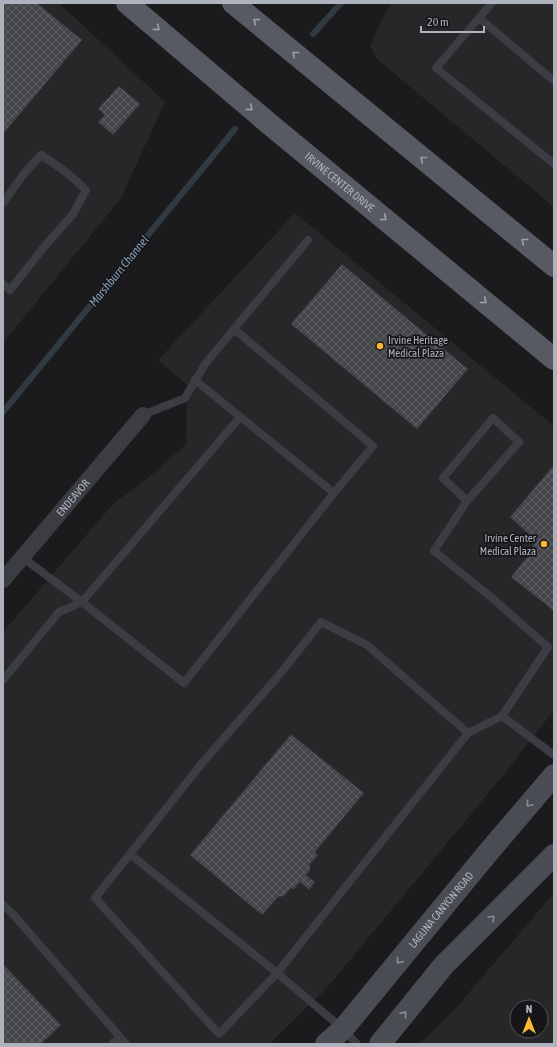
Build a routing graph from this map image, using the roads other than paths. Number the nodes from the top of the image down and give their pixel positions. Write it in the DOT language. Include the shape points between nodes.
graph roads {
  1 [pos="127,3"];
  2 [pos="233,3"];
  3 [pos="492,3"];
  4 [pos="479,18"];
  5 [pos="554,81"];
  6 [pos="554,164"];
  7 [pos="3,203"];
  8 [pos="308,240"];
  9 [pos="554,266"];
  10 [pos="3,284"];
  11 [pos="234,329"];
  12 [pos="554,358"];
  13 [pos="195,380"];
  14 [pos="143,415"];
  15 [pos="240,417"];
  16 [pos="334,494"];
  17 [pos="467,501"];
  18 [pos="22,557"];
  19 [pos="3,580"];
  20 [pos="82,602"];
  21 [pos="3,680"];
  22 [pos="502,716"];
  23 [pos="468,733"];
  24 [pos="554,755"];
  25 [pos="554,775"];
  26 [pos="130,854"];
  27 [pos="554,855"];
  28 [pos="3,905"];
  29 [pos="278,973"];
  30 [pos="350,1037"];
  31 [pos="123,1041"];
  32 [pos="112,1044"];
  33 [pos="326,1044"];
  34 [pos="380,1044"];
  1 -- 12 [label="main road, IRVINE CENTER DRIVE, one-way" via="267,122"];
  9 -- 2 [label="main road, one-way"];
  3 -- 4 [label="lane"];
  4 -- 5 [label="lane"];
  4 -- 6 [label="lane" via="436,68"];
  7 -- 10 [label="lane" via="41,155 74,177 86,190 73,214 10,290"];
  8 -- 11 [label="lane"];
  11 -- 13 [label="lane"];
  11 -- 16 [label="lane" via="373,446"];
  13 -- 14 [label="lane" via="185,398"];
  13 -- 15 [label="lane"];
  14 -- 18 [label="street, ENDEAVOR"];
  15 -- 16 [label="lane"];
  15 -- 20 [label="lane"];
  16 -- 20 [label="lane" via="184,682"];
  17 -- 17 [label="lane" via="519,442 492,418 442,478"];
  17 -- 22 [label="lane" via="434,551 548,647"];
  18 -- 19 [label="street, ENDEAVOR"];
  18 -- 20 [label="lane"];
  20 -- 21 [label="lane" via="59,612"];
  22 -- 23 [label="lane"];
  22 -- 24 [label="lane"];
  23 -- 26 [label="lane" via="367,645 321,622 280,674 203,762"];
  23 -- 29 [label="lane"];
  25 -- 30 [label="main road, LAGUNA CANYON ROAD, one-way" via="481,861"];
  26 -- 29 [label="lane"];
  26 -- 29 [label="lane" via="95,898 219,1034"];
  34 -- 27 [label="main road, one-way" via="444,965"];
  28 -- 31 [label="lane"];
  29 -- 30 [label="lane"];
  30 -- 33 [label="main road, LAGUNA CANYON ROAD"];
  31 -- 32 [label="lane"];
}
